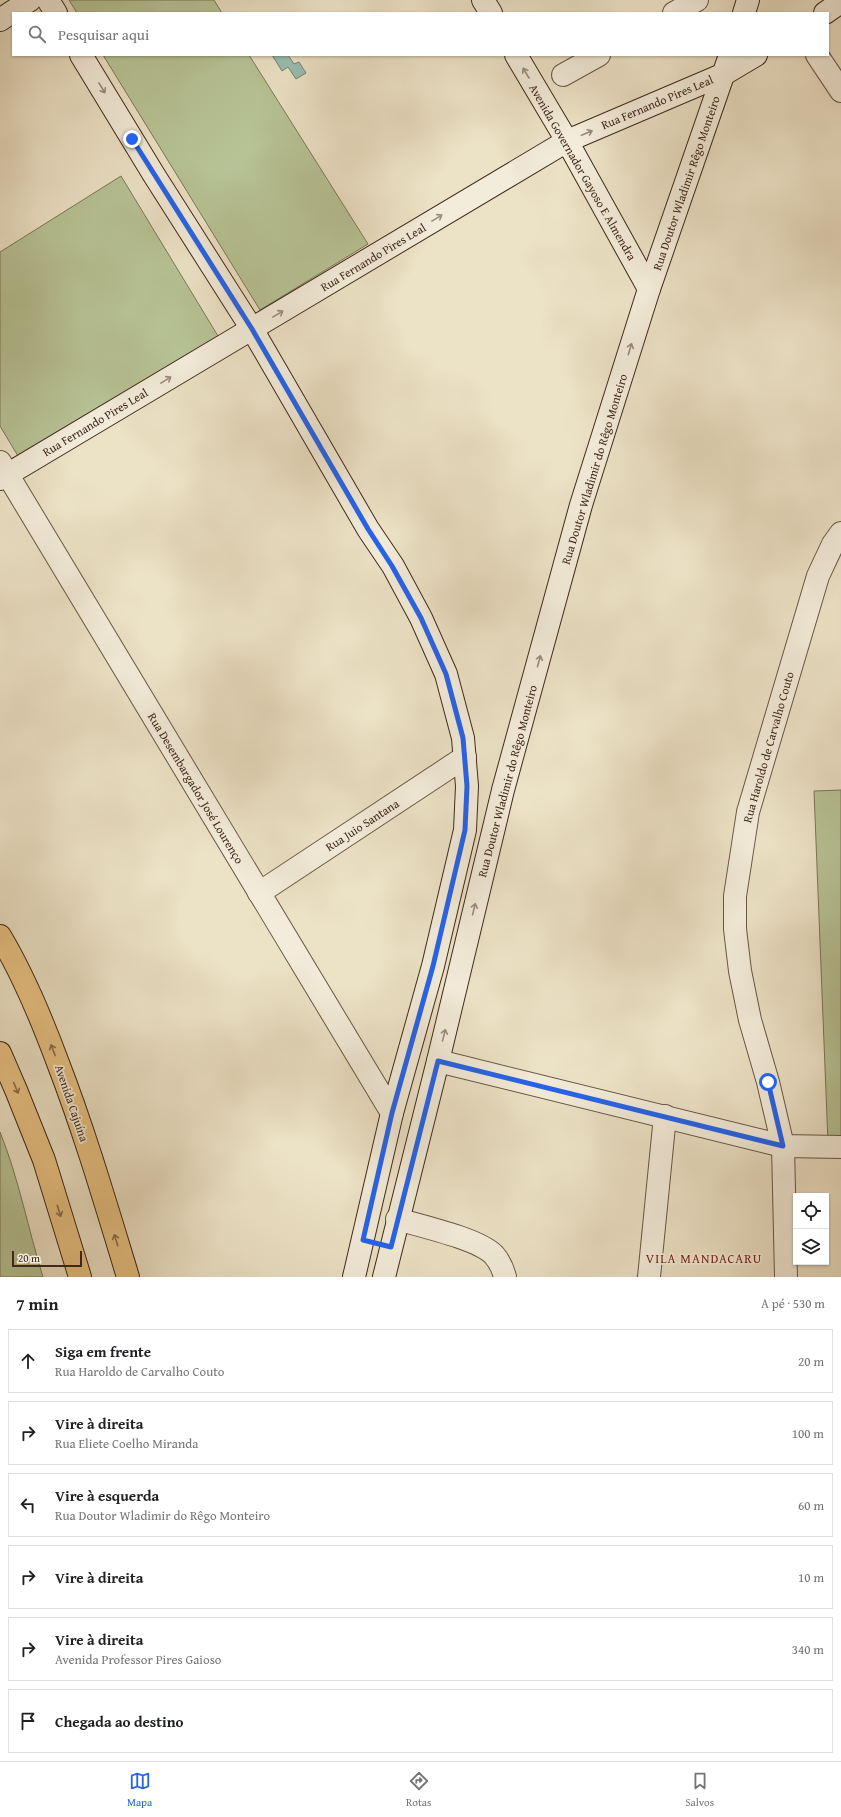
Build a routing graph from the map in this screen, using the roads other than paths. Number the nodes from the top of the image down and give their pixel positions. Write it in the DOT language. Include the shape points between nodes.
graph roads {
  1 [pos="30,0"];
  2 [pos="48,0"];
  3 [pos="483,0"];
  4 [pos="697,0"];
  5 [pos="748,0"];
  6 [pos="841,2"];
  7 [pos="55,12"];
  8 [pos="490,12"];
  9 [pos="676,12"];
  10 [pos="744,12"];
  11 [pos="826,12"];
  12 [pos="0,20"];
  13 [pos="82,56"];
  14 [pos="517,56"];
  15 [pos="597,56"];
  16 [pos="753,56"];
  17 [pos="819,56"];
  18 [pos="727,64"];
  19 [pos="563,75"];
  20 [pos="841,91"];
  21 [pos="567,142"];
  22 [pos="649,289"];
  23 [pos="252,329"];
  24 [pos="2,472"];
  25 [pos="841,533"];
  26 [pos="465,757"];
  27 [pos="259,894"];
  28 [pos="0,936"];
  29 [pos="0,1053"];
  30 [pos="438,1061"];
  31 [pos="392,1113"];
  32 [pos="665,1116"];
  33 [pos="783,1146"];
  34 [pos="841,1147"];
  35 [pos="397,1219"];
  36 [pos="363,1240"];
  37 [pos="391,1247"];
  38 [pos="80,1277"];
  39 [pos="128,1277"];
  40 [pos="354,1277"];
  41 [pos="384,1277"];
  42 [pos="505,1277"];
  43 [pos="649,1277"];
  44 [pos="786,1277"];
  1 -- 12 [label="main road"];
  2 -- 7 [label="main road"];
  3 -- 8 [label="main road"];
  4 -- 9 [label="main road"];
  5 -- 10 [label="main road"];
  6 -- 11 [label="main road"];
  13 -- 23 [label="main road, one-way"];
  21 -- 14 [label="main road, Avenida Governador Gayoso E Almendra, one-way"];
  15 -- 19 [label="main road"];
  16 -- 18 [label="main road, Rua Fernando Pires Leal"];
  17 -- 20 [label="main road"];
  21 -- 18 [label="main road, Rua Fernando Pires Leal, one-way"];
  18 -- 22 [label="main road, Rua Doutor Wladimir Rêgo Monteiro"];
  21 -- 22 [label="main road, Avenida Governador Gayoso E Almendra"];
  23 -- 21 [label="main road, Rua Fernando Pires Leal, one-way"];
  30 -- 22 [label="main road, Rua Doutor Wladimir do Rêgo Monteiro, one-way" via="503,790 582,506"];
  24 -- 23 [label="main road, Rua Fernando Pires Leal, one-way"];
  23 -- 26 [label="main road" via="421,618 446,674 463,738"];
  24 -- 27 [label="main road, Rua Desembargador José Lourenço"];
  25 -- 33 [label="main road, Rua Haroldo de Carvalho Couto" via="818,576 748,812 735,896 735,929 740,971"];
  26 -- 27 [label="main road, Rua Juio Santana"];
  26 -- 31 [label="main road" via="465,830 433,966"];
  27 -- 31 [label="main road, Rua Desembargador José Lourenço"];
  39 -- 28 [label="main road, Avenida Cajuína, one-way" via="79,1119 53,1048 11,954"];
  29 -- 38 [label="main road, one-way" via="44,1160"];
  30 -- 32 [label="main road"];
  30 -- 35 [label="main road, Rua Doutor Wladimir do Rêgo Monteiro"];
  31 -- 36 [label="main road"];
  32 -- 33 [label="main road"];
  32 -- 43 [label="main road"];
  33 -- 34 [label="main road"];
  33 -- 44 [label="main road, Rua Haroldo de Carvalho Couto"];
  35 -- 37 [label="main road, Rua Doutor Wladimir do Rêgo Monteiro"];
  35 -- 42 [label="main road" via="477,1243 494,1254"];
  36 -- 37 [label="main road"];
  36 -- 40 [label="main road"];
  37 -- 41 [label="main road, Rua Doutor Wladimir do Rêgo Monteiro"];
}
